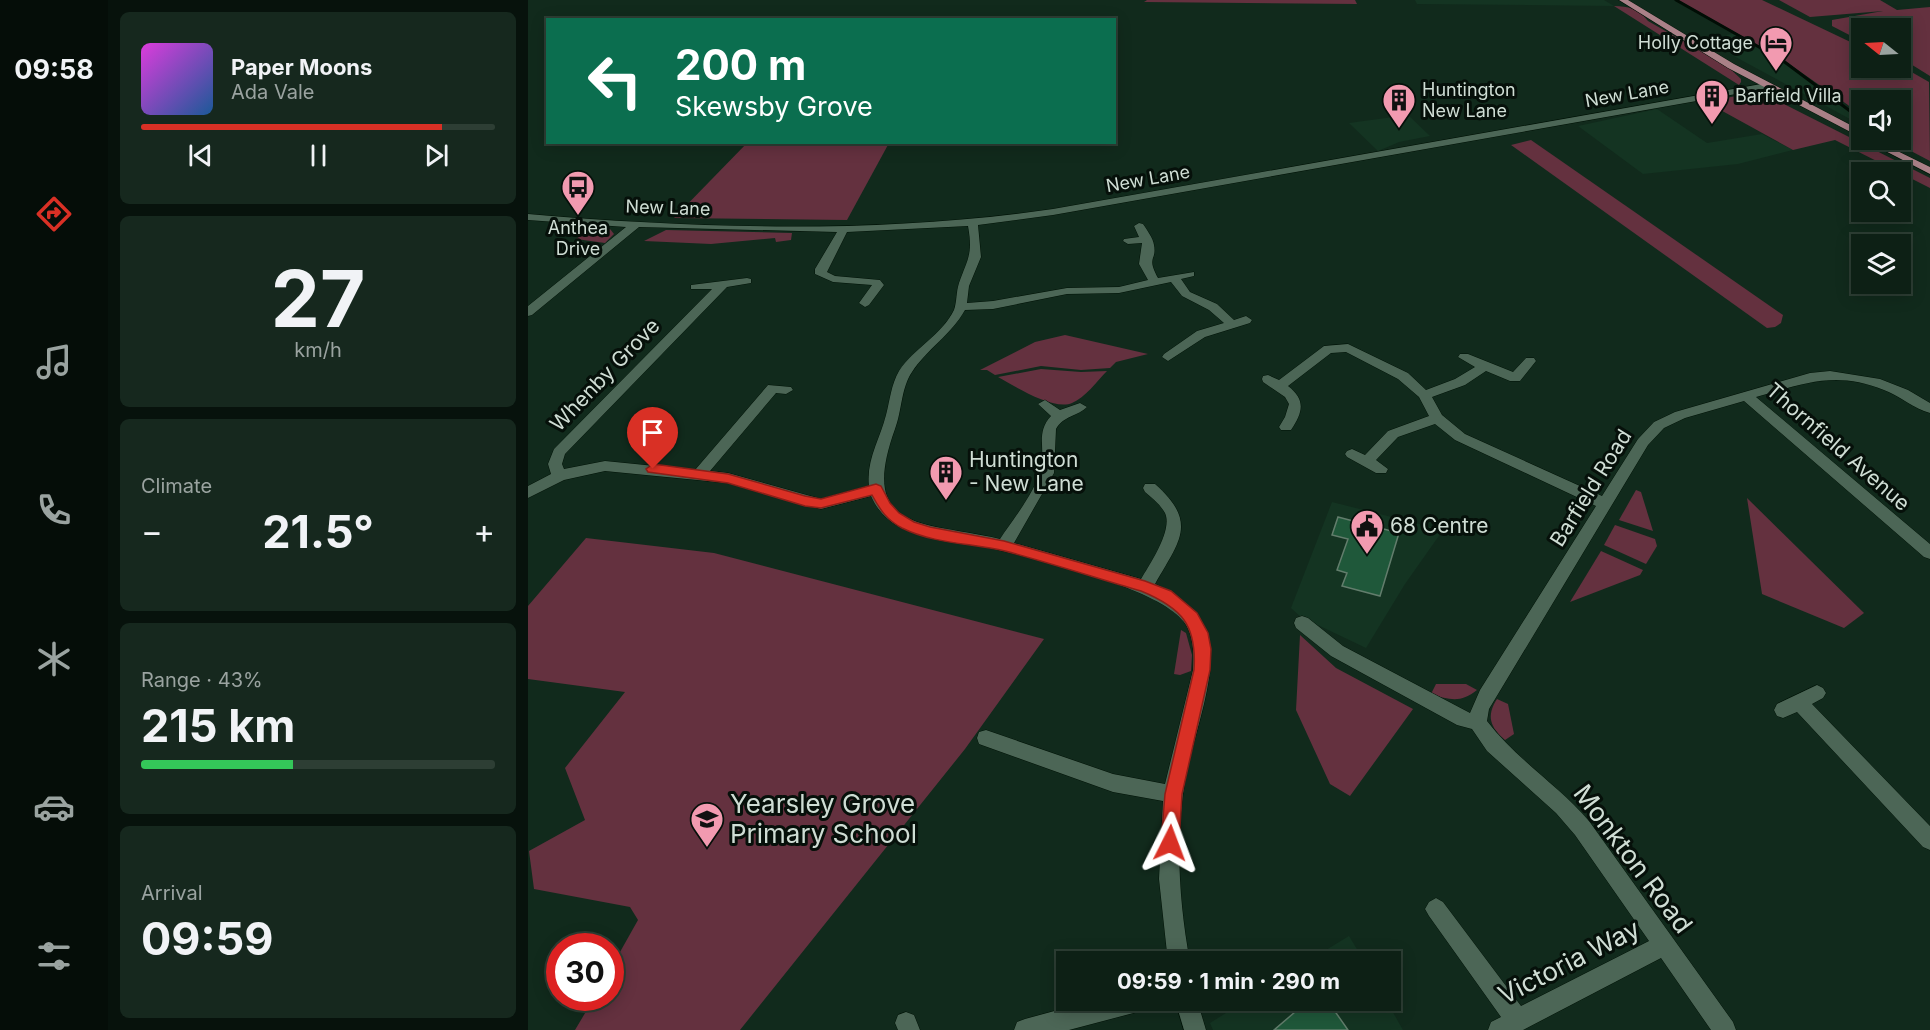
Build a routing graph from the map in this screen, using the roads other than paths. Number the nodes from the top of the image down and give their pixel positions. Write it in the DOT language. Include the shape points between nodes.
graph roads {
  1 [pos="1623,0"];
  2 [pos="1767,86"];
  3 [pos="1851,129"];
  4 [pos="1889,150"];
  5 [pos="1930,171"];
  6 [pos="528,217"];
  7 [pos="636,224"];
  8 [pos="973,224"];
  9 [pos="1140,226"];
  10 [pos="844,228"];
  11 [pos="1147,239"];
  12 [pos="1128,241"];
  13 [pos="1190,274"];
  14 [pos="1174,278"];
  15 [pos="747,281"];
  16 [pos="1155,283"];
  17 [pos="723,284"];
  18 [pos="694,287"];
  19 [pos="865,303"];
  20 [pos="961,308"];
  21 [pos="528,312"];
  22 [pos="1246,320"];
  23 [pos="1232,324"];
  24 [pos="1168,357"];
  25 [pos="1464,357"];
  26 [pos="1530,361"];
  27 [pos="1485,366"];
  28 [pos="779,385"];
  29 [pos="1424,395"];
  30 [pos="1746,396"];
  31 [pos="1045,404"];
  32 [pos="1080,407"];
  33 [pos="1930,409"];
  34 [pos="1059,416"];
  35 [pos="1437,418"];
  36 [pos="1286,427"];
  37 [pos="1352,454"];
  38 [pos="1366,462"];
  39 [pos="1381,470"];
  40 [pos="699,474"];
  41 [pos="560,476"];
  42 [pos="1150,488"];
  43 [pos="876,489"];
  44 [pos="528,493"];
  45 [pos="1605,504"];
  46 [pos="1004,546"];
  47 [pos="1927,558"];
  48 [pos="1145,587"];
  49 [pos="1302,623"];
  50 [pos="1817,693"];
  51 [pos="1478,723"];
  52 [pos="986,738"];
  53 [pos="1173,794"];
  54 [pos="1930,840"];
  55 [pos="1436,909"];
  56 [pos="1665,944"];
  57 [pos="1178,951"];
  58 [pos="1098,1011"];
  59 [pos="1189,1011"];
  60 [pos="1508,1024"];
  61 [pos="1025,1030"];
  62 [pos="1195,1030"];
  63 [pos="1725,1030"];
  1 -- 2 [label="main road"];
  2 -- 3 [label="main road"];
  2 -- 8 [label="street, New Lane"];
  4 -- 5 [label="main road"];
  6 -- 7 [label="street, New Lane"];
  7 -- 10 [label="street, New Lane"];
  7 -- 21 [label="street"];
  8 -- 10 [label="street, New Lane"];
  8 -- 20 [label="street" via="977,249 963,289"];
  9 -- 11 [label="street"];
  10 -- 19 [label="street" via="821,274 833,279 876,282 878,285"];
  11 -- 12 [label="street"];
  11 -- 16 [label="street" via="1145,264"];
  13 -- 14 [label="street"];
  14 -- 16 [label="street"];
  14 -- 23 [label="street" via="1186,294 1213,307"];
  15 -- 17 [label="street"];
  16 -- 20 [label="street" via="1119,290 1067,291"];
  17 -- 18 [label="street"];
  17 -- 41 [label="street, Whenby Grove" via="559,452 555,464"];
  20 -- 43 [label="street" via="904,374 878,455"];
  22 -- 23 [label="street"];
  23 -- 24 [label="street" via="1201,334"];
  25 -- 27 [label="street"];
  26 -- 27 [label="street" via="1515,378"];
  27 -- 29 [label="street" via="1460,382"];
  28 -- 40 [label="street"];
  29 -- 35 [label="street"];
  29 -- 36 [label="street" via="1403,376 1358,353 1338,347 1328,349 1274,382 1289,393 1297,408"];
  30 -- 33 [label="street, Barfield Road" via="1815,376 1842,375 1892,388"];
  30 -- 45 [label="street, Barfield Road" via="1680,415 1659,426 1643,442"];
  30 -- 47 [label="street, Thornfield Avenue"];
  31 -- 34 [label="street"];
  32 -- 34 [label="street"];
  34 -- 46 [label="street" via="1048,432 1051,458 1047,472"];
  35 -- 38 [label="street" via="1393,434"];
  35 -- 45 [label="street" via="1477,447"];
  37 -- 38 [label="street"];
  38 -- 39 [label="street"];
  40 -- 41 [label="street" via="605,466"];
  40 -- 43 [label="street" via="728,478 821,504"];
  41 -- 44 [label="street"];
  42 -- 48 [label="street" via="1168,505 1175,520"];
  43 -- 46 [label="street" via="894,516 909,525"];
  45 -- 51 [label="street, Barfield Road" via="1486,695"];
  46 -- 48 [label="street"];
  48 -- 53 [label="street" via="1166,596 1192,618 1203,649 1202,670"];
  49 -- 51 [label="street" via="1337,651 1463,719"];
  50 -- 54 [label="street" via="1791,706"];
  51 -- 56 [label="street, Monkton Road" via="1494,745 1582,828"];
  52 -- 53 [label="street" via="1113,783"];
  53 -- 57 [label="street" via="1169,859"];
  55 -- 60 [label="street"];
  56 -- 60 [label="street, Victoria Way"];
  56 -- 63 [label="street, Monkton Road"];
  58 -- 61 [label="street"];
  59 -- 62 [label="street"];
}
